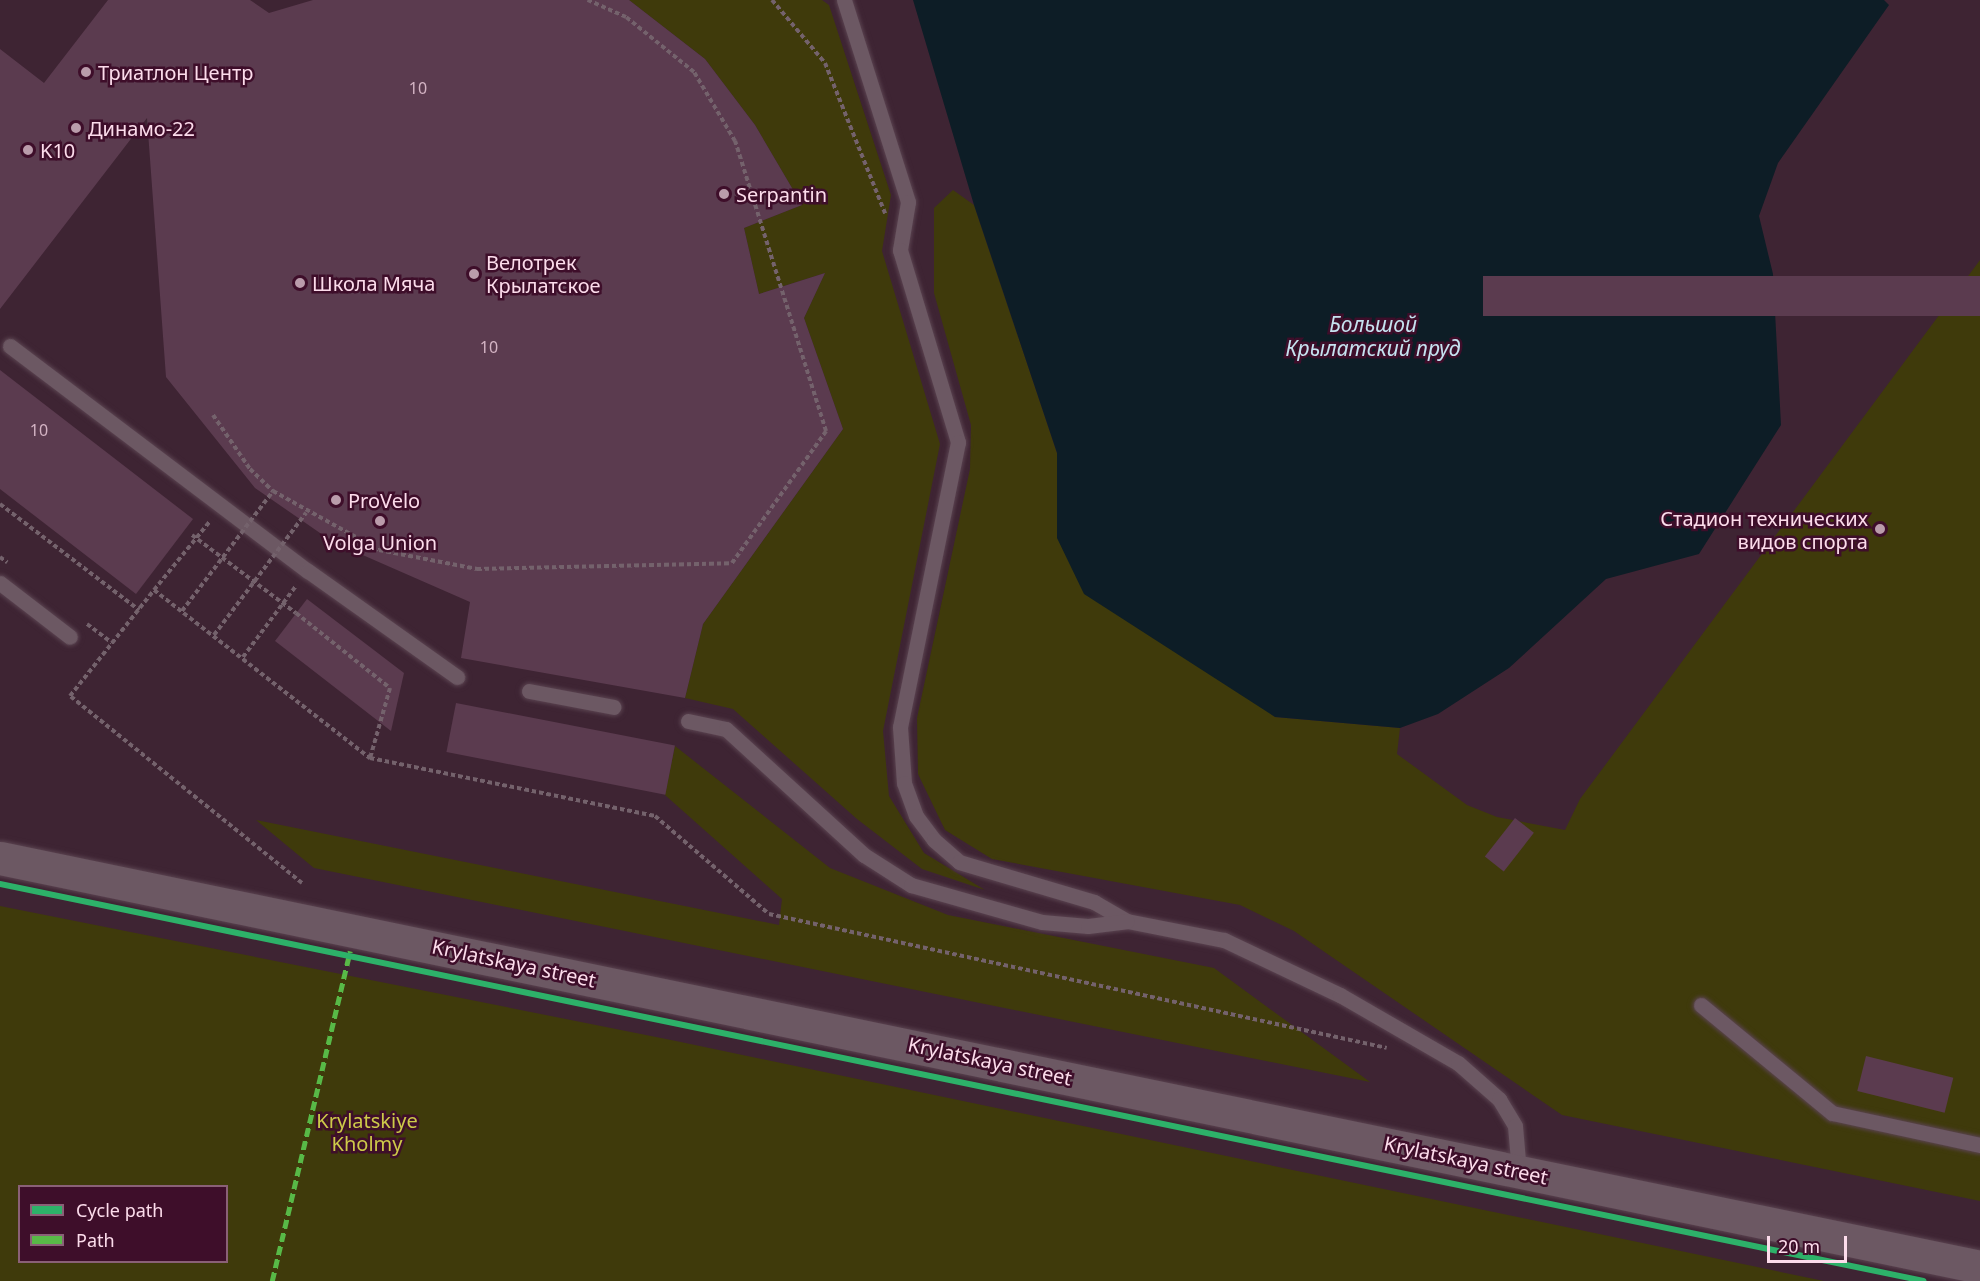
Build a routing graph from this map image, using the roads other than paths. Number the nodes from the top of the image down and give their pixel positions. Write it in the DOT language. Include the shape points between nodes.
graph roads {
  1 [pos="844,0"];
  2 [pos="10,346"];
  3 [pos="0,583"];
  4 [pos="70,637"];
  5 [pos="457,677"];
  6 [pos="529,691"];
  7 [pos="614,707"];
  8 [pos="688,722"];
  9 [pos="0,858"];
  10 [pos="1127,921"];
  11 [pos="1701,1005"];
  12 [pos="1980,1145"];
  13 [pos="1519,1172"];
  14 [pos="1980,1267"];
  1 -- 10 [label="lane" via="908,202 900,250 958,442 900,727 904,783 916,816 934,840 959,862 1094,902"];
  2 -- 5 [label="lane" via="308,571"];
  3 -- 4 [label="lane"];
  6 -- 7 [label="lane"];
  8 -- 10 [label="lane" via="726,729 864,855 911,885 1042,922 1088,926"];
  9 -- 13 [label="main road, Krylatskaya street"];
  10 -- 13 [label="lane" via="1224,940 1340,996 1458,1063 1499,1099 1515,1126"];
  11 -- 12 [label="lane" via="1832,1113"];
  13 -- 14 [label="main road, Krylatskaya street"];
}
